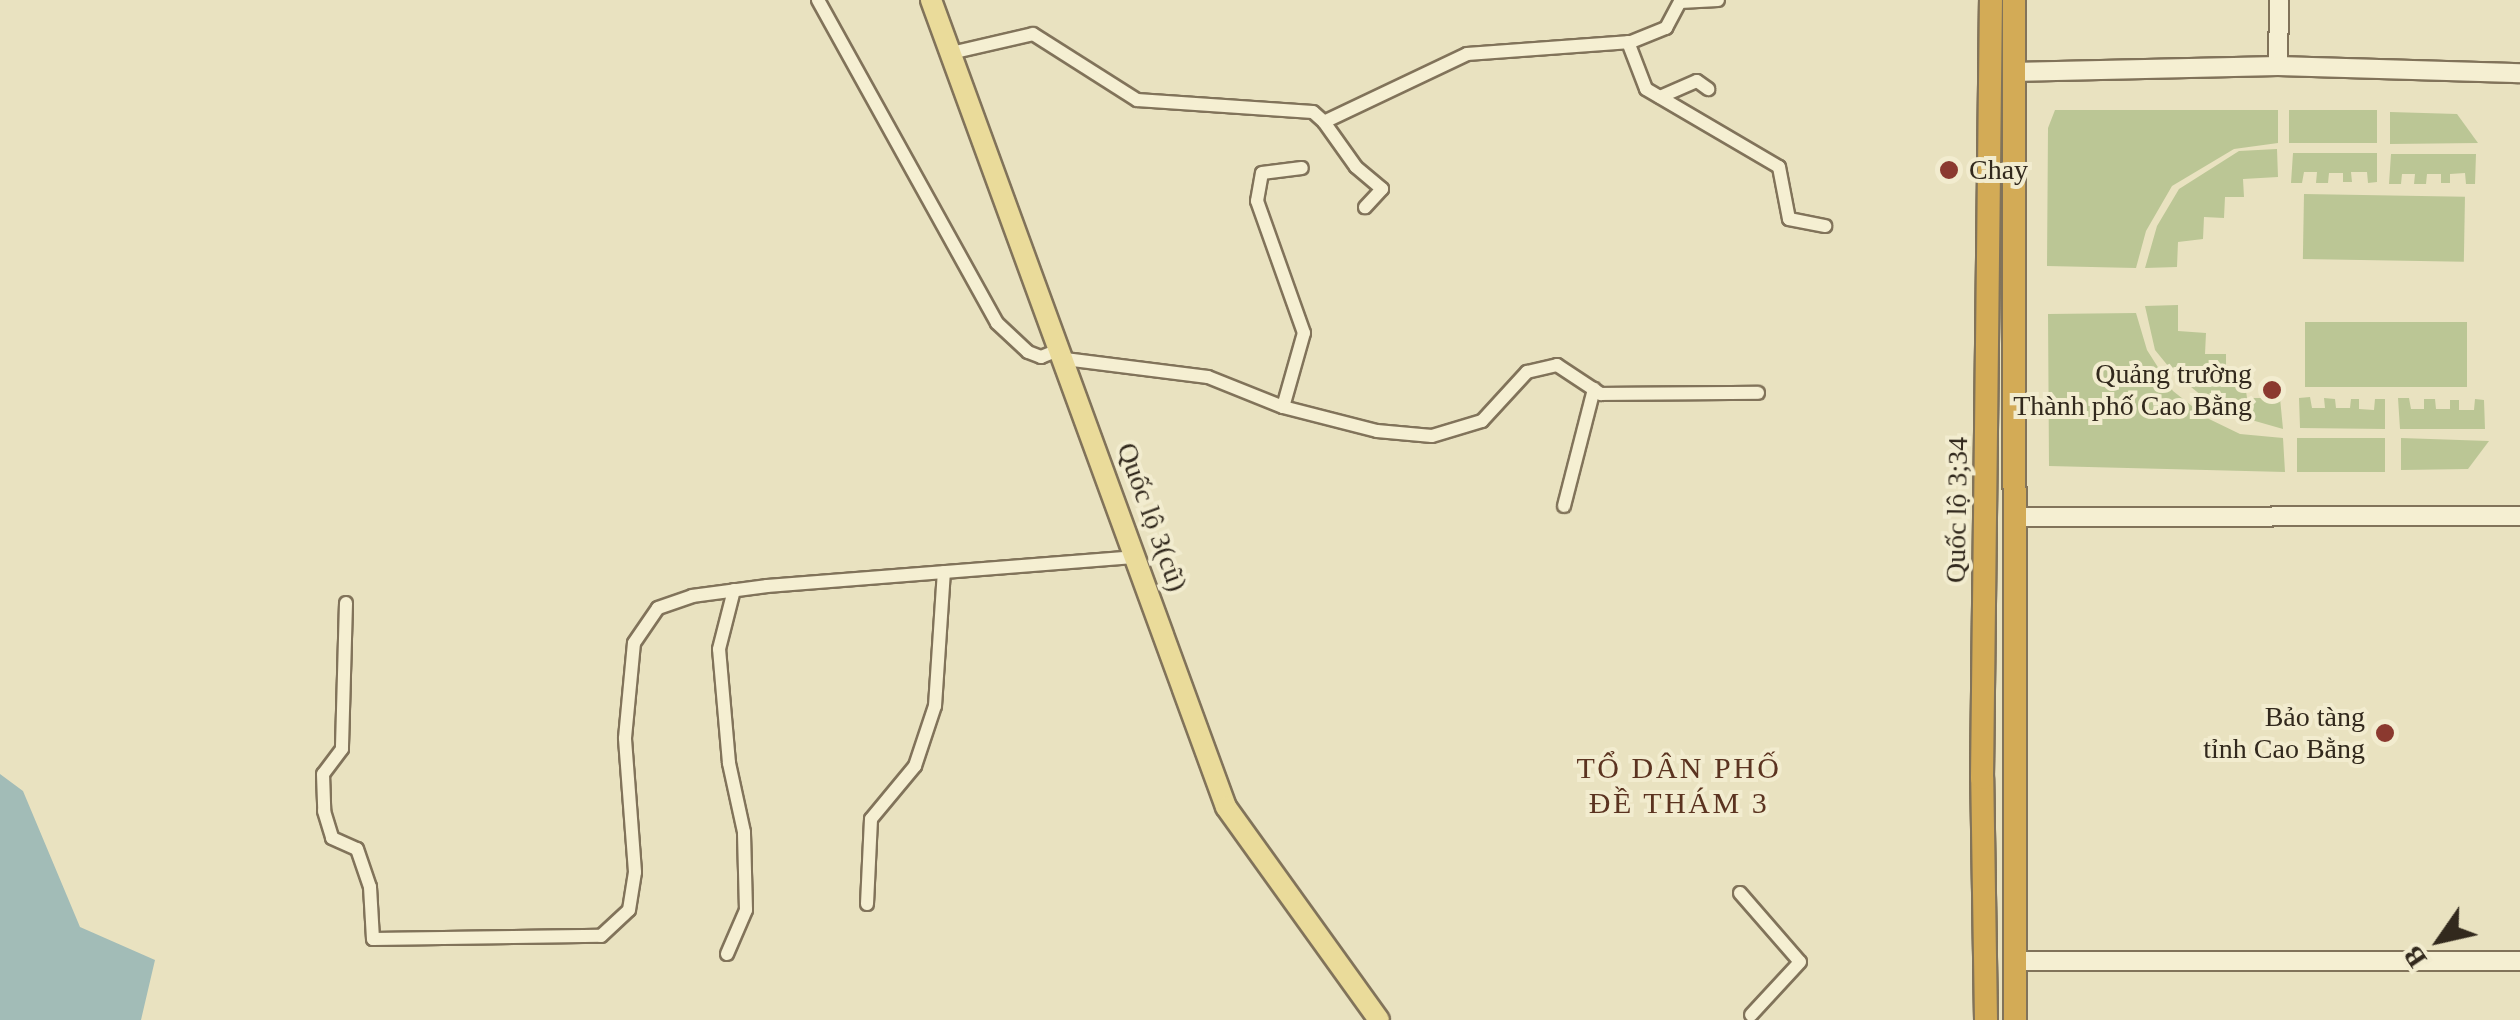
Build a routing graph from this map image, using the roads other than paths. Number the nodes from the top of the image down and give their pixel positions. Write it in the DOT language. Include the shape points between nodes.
graph roads {
  1 [pos="818,0"];
  2 [pos="931,0"];
  3 [pos="1718,0"];
  4 [pos="1990,0"];
  5 [pos="2014,0"];
  6 [pos="2278,0"];
  7 [pos="1628,42"];
  8 [pos="951,54"];
  9 [pos="2278,66"];
  10 [pos="2001,72"];
  11 [pos="2520,73"];
  12 [pos="1708,89"];
  13 [pos="1660,97"];
  14 [pos="1324,122"];
  15 [pos="1302,168"];
  16 [pos="1366,207"];
  17 [pos="1825,226"];
  18 [pos="1063,354"];
  19 [pos="1594,389"];
  20 [pos="1758,394"];
  21 [pos="1283,407"];
  22 [pos="1564,506"];
  23 [pos="2520,516"];
  24 [pos="1988,517"];
  25 [pos="2013,517"];
  26 [pos="1137,556"];
  27 [pos="944,572"];
  28 [pos="734,590"];
  29 [pos="346,603"];
  30 [pos="2013,783"];
  31 [pos="1982,784"];
  32 [pos="1740,893"];
  33 [pos="867,904"];
  34 [pos="727,954"];
  35 [pos="2014,961"];
  36 [pos="2520,961"];
  37 [pos="1752,1015"];
  38 [pos="1379,1020"];
  39 [pos="1986,1020"];
  40 [pos="2015,1020"];
  1 -- 18 [label="street" via="996,323 1040,357"];
  2 -- 8 [label="main road, Quốc lộ 3(cũ)"];
  3 -- 7 [label="street" via="1680,2 1666,28"];
  4 -- 10 [label="highway, Quốc lộ 3;34"];
  5 -- 10 [label="highway, Quốc lộ 3;34"];
  6 -- 9 [label="street"];
  7 -- 13 [label="street" via="1646,89"];
  7 -- 14 [label="street" via="1467,54"];
  8 -- 14 [label="street" via="1033,34 1138,100 1313,112"];
  8 -- 18 [label="main road, Quốc lộ 3(cũ)"];
  9 -- 10 [label="street"];
  9 -- 11 [label="street"];
  10 -- 24 [label="highway, Quốc lộ 3;34"];
  10 -- 25 [label="highway, Quốc lộ 3;34"];
  12 -- 13 [label="street" via="1697,81"];
  13 -- 17 [label="street" via="1779,167 1789,219"];
  14 -- 16 [label="street" via="1356,168 1382,189"];
  15 -- 21 [label="street" via="1262,173 1257,201 1304,333"];
  18 -- 21 [label="street" via="1208,377"];
  18 -- 26 [label="main road, Quốc lộ 3(cũ)"];
  19 -- 20 [label="street"];
  19 -- 21 [label="street" via="1558,365 1528,372 1482,421 1432,436 1377,431"];
  19 -- 22 [label="street"];
  23 -- 25 [label="street"];
  24 -- 25 [label="highway"];
  24 -- 31 [label="highway, Quốc lộ 3;34"];
  25 -- 30 [label="highway, Quốc lộ 3;34"];
  26 -- 27 [label="street"];
  26 -- 38 [label="main road, Quốc lộ 3(cũ)" via="1226,807"];
  27 -- 28 [label="street"];
  27 -- 33 [label="street" via="935,706 915,766 871,819"];
  28 -- 29 [label="street" via="658,608 634,644 625,738 635,872 629,910 600,936 373,939 370,887 358,850 332,838 324,811 323,774 342,748"];
  28 -- 34 [label="street" via="719,649 729,763 744,832 746,910"];
  30 -- 31 [label="highway"];
  30 -- 35 [label="highway, Quốc lộ 3;34"];
  31 -- 39 [label="highway, Quốc lộ 3;34"];
  32 -- 37 [label="street" via="1800,962"];
  35 -- 36 [label="street"];
  35 -- 40 [label="highway, Quốc lộ 3;34"];
}
